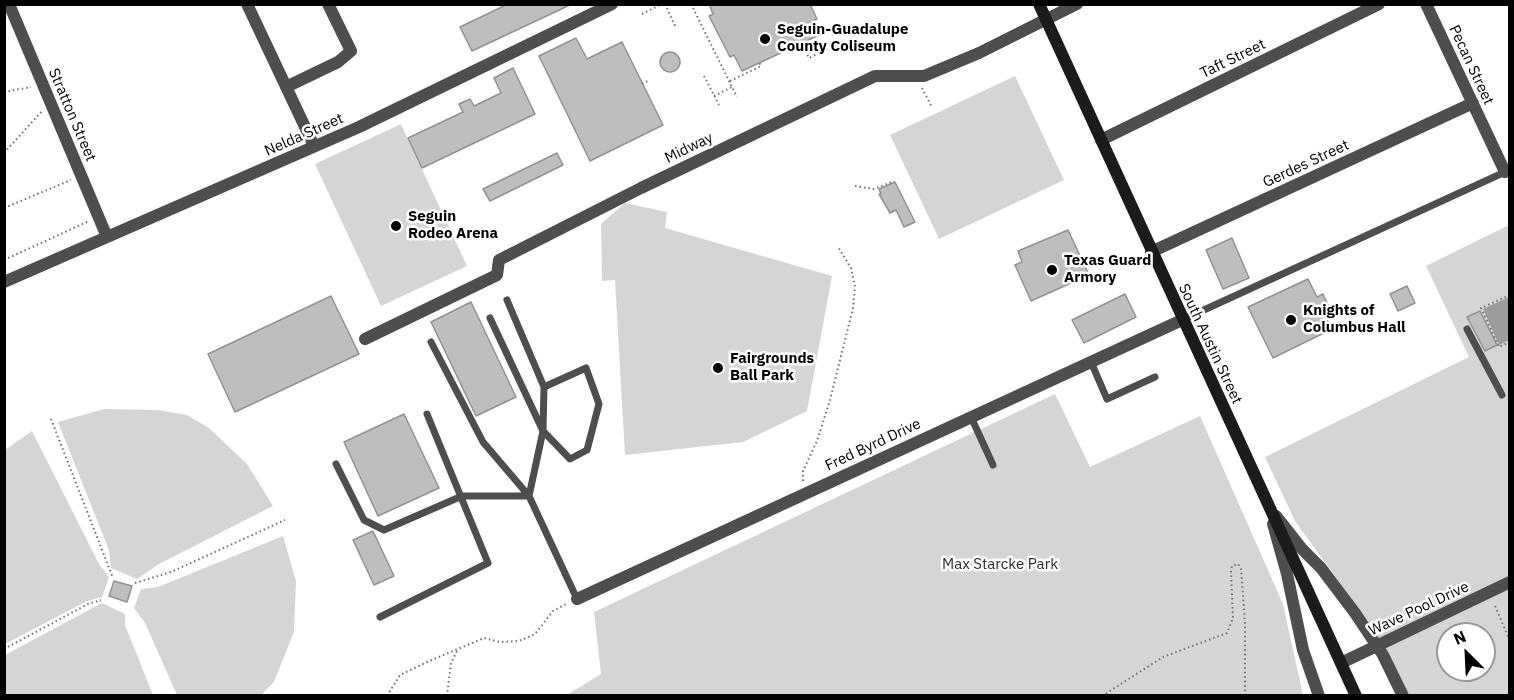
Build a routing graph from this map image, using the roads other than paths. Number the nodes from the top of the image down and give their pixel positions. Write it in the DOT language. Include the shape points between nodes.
graph roads {
  1 [pos="9,4"];
  2 [pos="247,4"];
  3 [pos="328,4"];
  4 [pos="612,4"];
  5 [pos="1039,4"];
  6 [pos="1077,4"];
  7 [pos="1379,4"];
  8 [pos="1426,4"];
  9 [pos="1045,20"];
  10 [pos="286,87"];
  11 [pos="1473,103"];
  12 [pos="1101,140"];
  13 [pos="314,146"];
  14 [pos="1505,172"];
  15 [pos="107,237"];
  16 [pos="1151,252"];
  17 [pos="4,282"];
  18 [pos="507,300"];
  19 [pos="490,318"];
  20 [pos="1182,320"];
  21 [pos="1467,329"];
  22 [pos="365,339"];
  23 [pos="431,342"];
  24 [pos="1091,362"];
  25 [pos="1155,377"];
  26 [pos="544,387"];
  27 [pos="1502,395"];
  28 [pos="427,414"];
  29 [pos="971,417"];
  30 [pos="543,431"];
  31 [pos="336,464"];
  32 [pos="993,465"];
  33 [pos="462,496"];
  34 [pos="529,496"];
  35 [pos="1267,506"];
  36 [pos="1509,582"];
  37 [pos="577,599"];
  38 [pos="380,617"];
  39 [pos="1376,645"];
  40 [pos="1341,663"];
  41 [pos="1354,695"];
  42 [pos="1319,696"];
  43 [pos="1403,696"];
  1 -- 15 [label="street, Stratton Street"];
  2 -- 10 [label="street"];
  3 -- 10 [label="street" via="351,51 339,62"];
  4 -- 13 [label="street, Nelda Street"];
  5 -- 9 [label="main road, South Austin Street"];
  6 -- 9 [label="street"];
  7 -- 12 [label="street, Taft Street"];
  8 -- 11 [label="street, Pecan Street"];
  9 -- 12 [label="main road, South Austin Street"];
  9 -- 22 [label="street, Midway" via="924,76 875,76 539,239 500,260 497,275"];
  10 -- 13 [label="street"];
  11 -- 14 [label="street, Pecan Street"];
  11 -- 16 [label="street, Gerdes Street"];
  12 -- 16 [label="main road, South Austin Street"];
  13 -- 15 [label="street, Nelda Street"];
  14 -- 20 [label="lane"];
  15 -- 17 [label="street, Nelda Street"];
  16 -- 20 [label="main road, South Austin Street"];
  18 -- 26 [label="lane"];
  19 -- 30 [label="lane"];
  20 -- 24 [label="street, Fred Byrd Drive"];
  20 -- 35 [label="main road, South Austin Street"];
  21 -- 27 [label="lane"];
  23 -- 34 [label="lane" via="483,442"];
  24 -- 25 [label="lane" via="1107,399"];
  24 -- 29 [label="street, Fred Byrd Drive"];
  26 -- 30 [label="lane"];
  26 -- 30 [label="lane" via="586,368 599,404 587,450 570,459"];
  28 -- 33 [label="lane"];
  29 -- 32 [label="lane"];
  29 -- 37 [label="street, Fred Byrd Drive"];
  30 -- 34 [label="lane"];
  31 -- 33 [label="lane" via="364,520 384,531"];
  33 -- 34 [label="lane"];
  33 -- 38 [label="lane" via="488,563"];
  34 -- 37 [label="lane"];
  35 -- 39 [label="street" via="1322,568"];
  35 -- 40 [label="main road, South Austin Street"];
  35 -- 42 [label="street" via="1303,650"];
  36 -- 39 [label="street, Wave Pool Drive"];
  39 -- 40 [label="street, Wave Pool Drive"];
  39 -- 43 [label="street"];
  40 -- 41 [label="main road, South Austin Street"];
}
